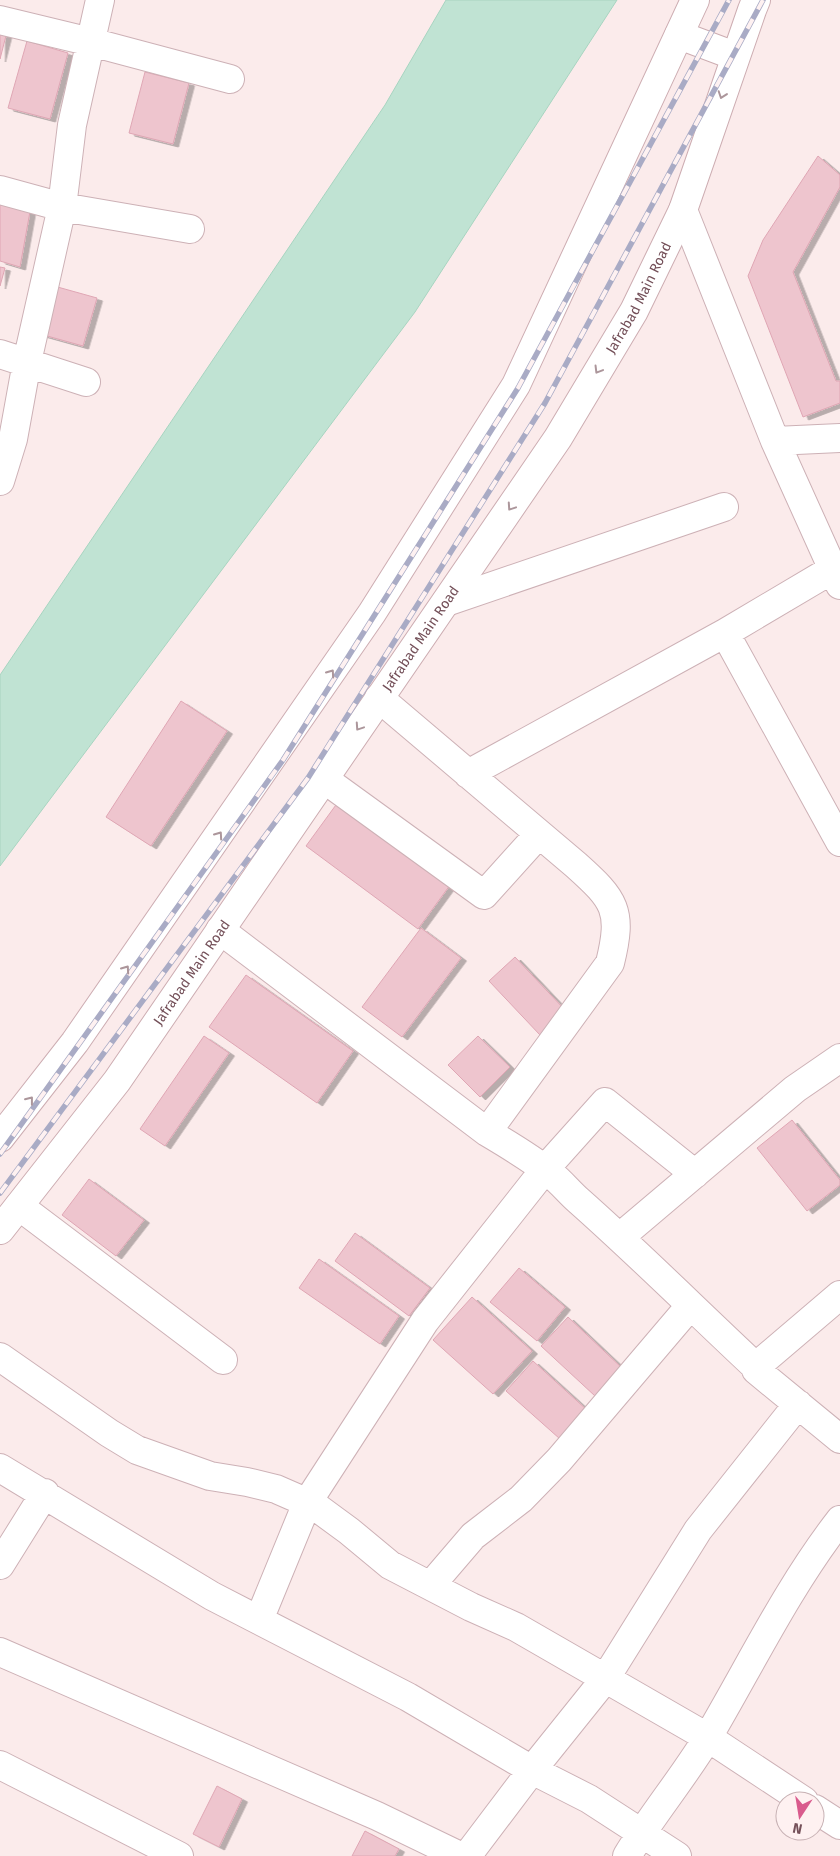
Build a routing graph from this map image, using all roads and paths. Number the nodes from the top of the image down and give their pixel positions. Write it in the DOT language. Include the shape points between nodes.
graph roads {
  1 [pos="100,0"];
  2 [pos="696,0"];
  3 [pos="756,0"];
  4 [pos="0,20"];
  5 [pos="679,35"];
  6 [pos="91,42"];
  7 [pos="735,56"];
  8 [pos="230,79"];
  9 [pos="0,190"];
  10 [pos="62,207"];
  11 [pos="683,210"];
  12 [pos="190,229"];
  13 [pos="0,354"];
  14 [pos="27,362"];
  15 [pos="86,382"];
  16 [pos="840,438"];
  17 [pos="775,442"];
  18 [pos="0,481"];
  19 [pos="724,507"];
  20 [pos="836,577"];
  21 [pos="446,602"];
  22 [pos="725,633"];
  23 [pos="379,698"];
  24 [pos="468,774"];
  25 [pos="324,779"];
  26 [pos="539,834"];
  27 [pos="840,842"];
  28 [pos="220,930"];
  29 [pos="840,1058"];
  30 [pos="487,1132"];
  31 [pos="0,1138"];
  32 [pos="545,1169"];
  33 [pos="695,1174"];
  34 [pos="19,1206"];
  35 [pos="0,1230"];
  36 [pos="620,1237"];
  37 [pos="840,1295"];
  38 [pos="690,1306"];
  39 [pos="0,1357"];
  40 [pos="223,1360"];
  41 [pos="757,1368"];
  42 [pos="798,1404"];
  43 [pos="840,1439"];
  44 [pos="0,1468"];
  45 [pos="45,1493"];
  46 [pos="307,1503"];
  47 [pos="840,1520"];
  48 [pos="0,1565"];
  49 [pos="431,1585"];
  50 [pos="259,1620"];
  51 [pos="0,1652"];
  52 [pos="605,1679"];
  53 [pos="707,1737"];
  54 [pos="0,1765"];
  55 [pos="532,1770"];
  56 [pos="789,1791"];
  57 [pos="825,1815"];
  58 [pos="840,1825"];
  59 [pos="642,1832"];
  60 [pos="168,1853"];
  61 [pos="460,1856"];
  62 [pos="467,1856"];
  63 [pos="627,1856"];
  64 [pos="677,1856"];
  1 -- 6 [label="street"];
  2 -- 5 [label="street"];
  3 -- 7 [label="street, Jafrabad Main Road"];
  4 -- 6 [label="street"];
  5 -- 7 [label="street"];
  31 -- 5 [label="street, one-way" via="75,1042 372,613 516,386"];
  6 -- 8 [label="street"];
  6 -- 10 [label="street" via="72,125"];
  7 -- 11 [label="street, Jafrabad Main Road, one-way"];
  9 -- 10 [label="street"];
  10 -- 12 [label="street"];
  10 -- 14 [label="street"];
  11 -- 17 [label="street"];
  11 -- 21 [label="street, Jafrabad Main Road, one-way" via="634,311 558,438"];
  13 -- 14 [label="street"];
  14 -- 15 [label="street"];
  14 -- 18 [label="street" via="13,439"];
  16 -- 17 [label="street"];
  17 -- 20 [label="street"];
  19 -- 21 [label="street"];
  20 -- 22 [label="street"];
  21 -- 23 [label="street, Jafrabad Main Road"];
  22 -- 24 [label="street"];
  22 -- 27 [label="street"];
  23 -- 24 [label="street"];
  23 -- 25 [label="street, Jafrabad Main Road, one-way"];
  24 -- 26 [label="street"];
  25 -- 26 [label="street" via="484,895"];
  25 -- 28 [label="street, Jafrabad Main Road"];
  26 -- 30 [label="street" via="602,888 616,915 616,937 610,963"];
  28 -- 30 [label="street"];
  28 -- 34 [label="street, Jafrabad Main Road" via="117,1081"];
  29 -- 33 [label="street" via="796,1089"];
  30 -- 32 [label="street"];
  32 -- 33 [label="street" via="605,1102"];
  32 -- 36 [label="street"];
  32 -- 46 [label="street" via="425,1321"];
  33 -- 36 [label="street"];
  34 -- 35 [label="street, Jafrabad Main Road"];
  34 -- 40 [label="street"];
  36 -- 38 [label="street"];
  37 -- 41 [label="street"];
  38 -- 41 [label="street"];
  38 -- 49 [label="street" via="559,1460 522,1499 473,1536"];
  39 -- 46 [label="street" via="137,1450 210,1476 276,1489"];
  41 -- 42 [label="street"];
  42 -- 43 [label="street"];
  42 -- 52 [label="street" via="698,1530"];
  44 -- 45 [label="street"];
  45 -- 48 [label="street"];
  45 -- 50 [label="street" via="212,1596"];
  46 -- 49 [label="street" via="390,1565"];
  46 -- 50 [label="street"];
  47 -- 53 [label="street" via="786,1600"];
  49 -- 52 [label="street" via="516,1627"];
  50 -- 55 [label="street" via="408,1697"];
  51 -- 61 [label="street" via="378,1816"];
  52 -- 53 [label="street"];
  52 -- 55 [label="street"];
  53 -- 56 [label="street"];
  53 -- 59 [label="street"];
  54 -- 60 [label="street"];
  55 -- 59 [label="street" via="589,1799"];
  55 -- 62 [label="street"];
  57 -- 58 [label="street"];
  59 -- 63 [label="street"];
  59 -- 64 [label="street"];
}
